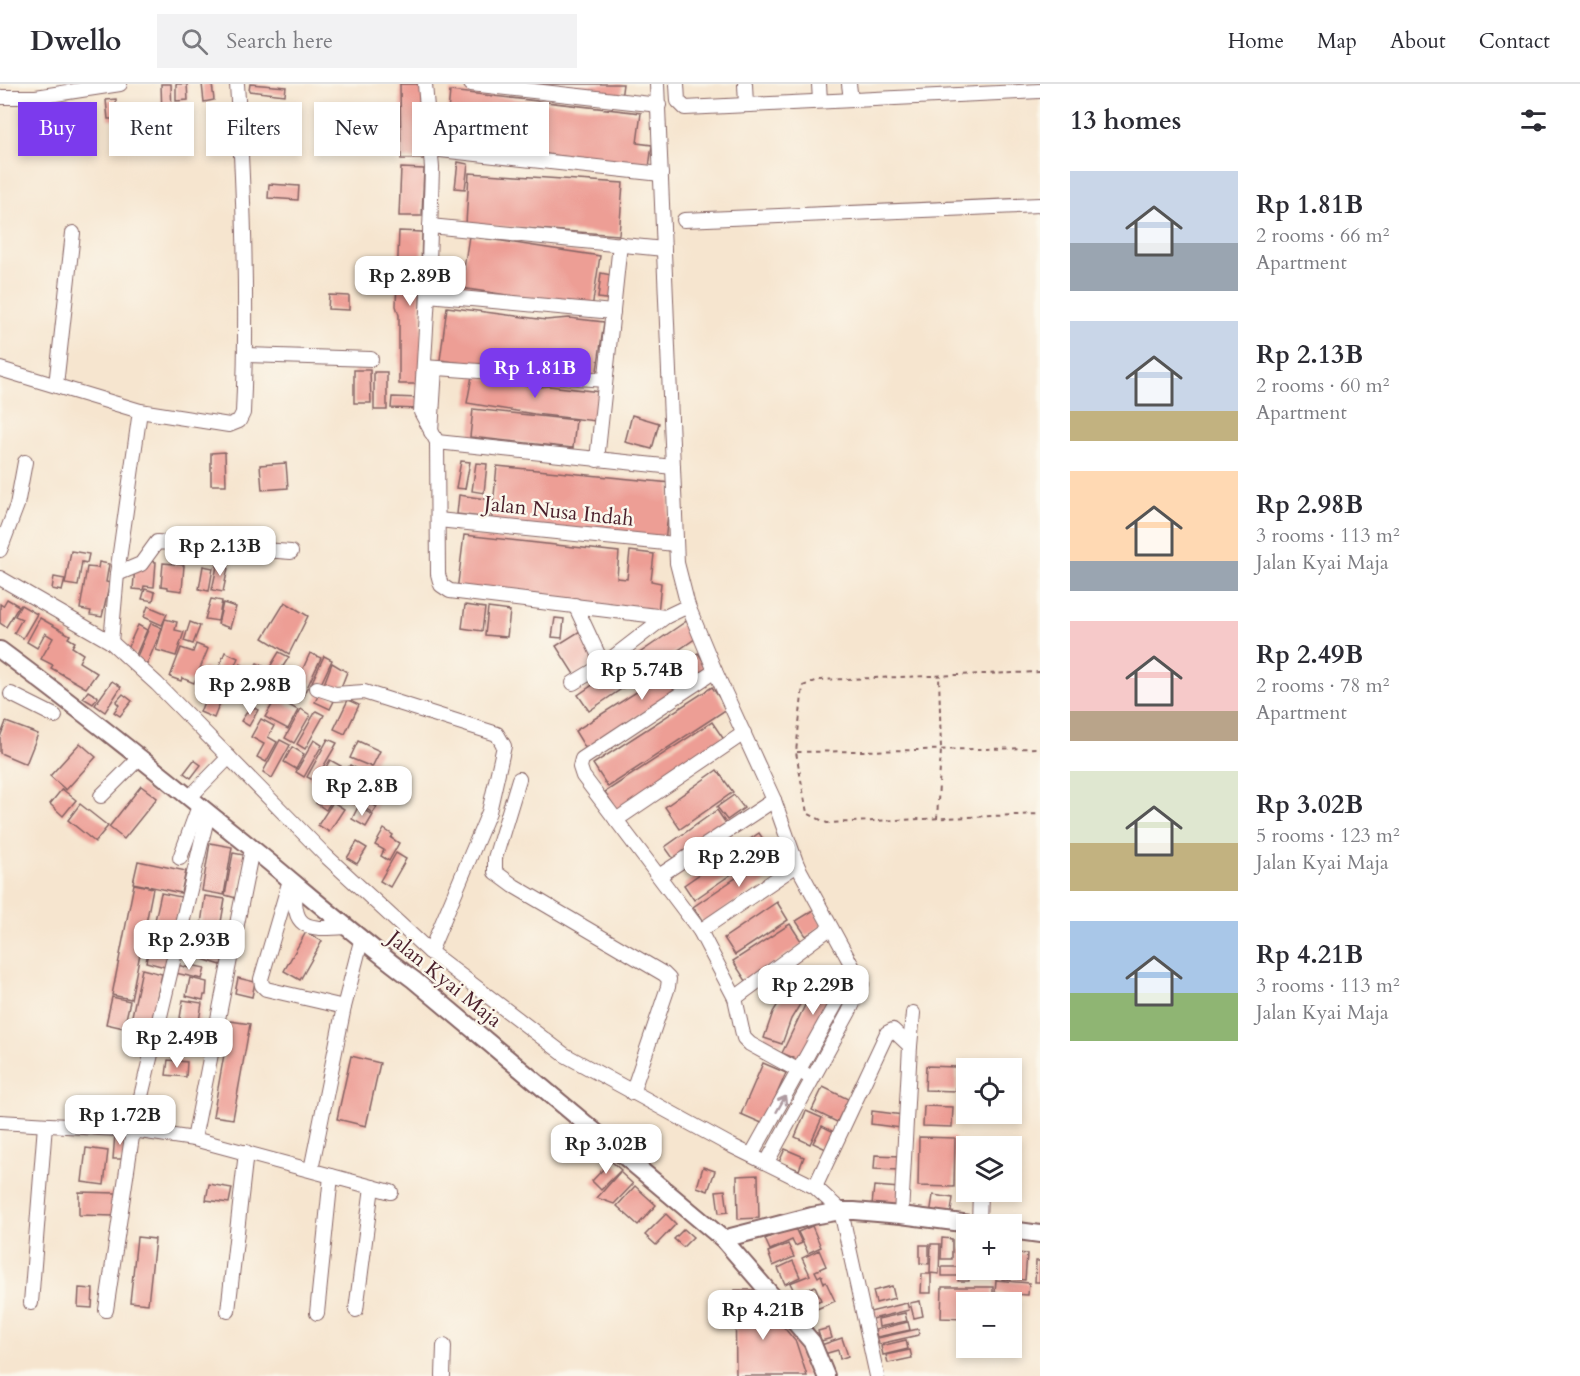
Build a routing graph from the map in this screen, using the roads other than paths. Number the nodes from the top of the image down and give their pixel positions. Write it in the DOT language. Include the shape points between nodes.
graph roads {
  1 [pos="120,84"];
  2 [pos="237,84"];
  3 [pos="425,84"];
  4 [pos="471,84"];
  5 [pos="657,84"];
  6 [pos="677,84"];
  7 [pos="745,84"];
  8 [pos="819,84"];
  9 [pos="849,84"];
  10 [pos="103,86"];
  11 [pos="989,89"];
  12 [pos="44,90"];
  13 [pos="916,90"];
  14 [pos="1040,91"];
  15 [pos="0,97"];
  16 [pos="851,100"];
  17 [pos="820,101"];
  18 [pos="427,102"];
  19 [pos="659,105"];
  20 [pos="746,105"];
  21 [pos="431,156"];
  22 [pos="496,156"];
  23 [pos="662,174"];
  24 [pos="1040,205"];
  25 [pos="684,220"];
  26 [pos="430,226"];
  27 [pos="73,233"];
  28 [pos="620,244"];
  29 [pos="664,249"];
  30 [pos="428,295"];
  31 [pos="613,312"];
  32 [pos="246,355"];
  33 [pos="371,359"];
  34 [pos="429,368"];
  35 [pos="0,369"];
  36 [pos="605,380"];
  37 [pos="56,385"];
  38 [pos="140,411"];
  39 [pos="434,437"];
  40 [pos="597,460"];
  41 [pos="25,462"];
  42 [pos="673,467"];
  43 [pos="438,520"];
  44 [pos="675,544"];
  45 [pos="0,550"];
  46 [pos="291,552"];
  47 [pos="117,574"];
  48 [pos="0,578"];
  49 [pos="575,605"];
  50 [pos="688,606"];
  51 [pos="665,617"];
  52 [pos="111,642"];
  53 [pos="0,650"];
  54 [pos="603,665"];
  55 [pos="715,671"];
  56 [pos="573,682"];
  57 [pos="317,688"];
  58 [pos="56,691"];
  59 [pos="11,694"];
  60 [pos="38,707"];
  61 [pos="55,716"];
  62 [pos="744,734"];
  63 [pos="139,758"];
  64 [pos="220,765"];
  65 [pos="519,779"];
  66 [pos="101,796"];
  67 [pos="774,800"];
  68 [pos="199,806"];
  69 [pos="616,820"];
  70 [pos="252,849"];
  71 [pos="180,858"];
  72 [pos="797,865"];
  73 [pos="659,876"];
  74 [pos="293,882"];
  75 [pos="345,927"];
  76 [pos="830,928"];
  77 [pos="700,931"];
  78 [pos="361,940"];
  79 [pos="430,952"];
  80 [pos="854,971"];
  81 [pos="735,998"];
  82 [pos="344,1007"];
  83 [pos="913,1013"];
  84 [pos="910,1046"];
  85 [pos="799,1071"];
  86 [pos="812,1078"];
  87 [pos="632,1093"];
  88 [pos="0,1122"];
  89 [pos="45,1125"];
  90 [pos="133,1130"];
  91 [pos="194,1139"];
  92 [pos="246,1152"];
  93 [pos="752,1154"];
  94 [pos="766,1162"];
  95 [pos="311,1170"];
  96 [pos="331,1176"];
  97 [pos="372,1187"];
  98 [pos="815,1187"];
  99 [pos="391,1192"];
  100 [pos="836,1212"];
  101 [pos="901,1215"];
  102 [pos="956,1222"];
  103 [pos="1022,1232"];
  104 [pos="1040,1234"];
  105 [pos="723,1239"];
  106 [pos="31,1303"];
  107 [pos="106,1310"];
  108 [pos="356,1310"];
  109 [pos="228,1311"];
  110 [pos="317,1312"];
  111 [pos="444,1346"];
  112 [pos="442,1376"];
  113 [pos="826,1376"];
  114 [pos="877,1376"];
  1 -- 10 [label="street"];
  2 -- 32 [label="street"];
  3 -- 18 [label="street"];
  4 -- 19 [label="street"];
  5 -- 19 [label="street"];
  6 -- 20 [label="street" via="678,101 685,108"];
  7 -- 20 [label="street"];
  8 -- 17 [label="street"];
  9 -- 16 [label="street"];
  10 -- 12 [label="street"];
  11 -- 13 [label="street"];
  11 -- 14 [label="street"];
  12 -- 15 [label="street"];
  13 -- 16 [label="street"];
  16 -- 17 [label="street"];
  17 -- 20 [label="street"];
  19 -- 23 [label="street"];
  21 -- 26 [label="street"];
  22 -- 23 [label="street"];
  23 -- 29 [label="street"];
  24 -- 25 [label="street"];
  26 -- 28 [label="street"];
  26 -- 30 [label="street"];
  27 -- 37 [label="street"];
  28 -- 29 [label="street"];
  28 -- 31 [label="street"];
  29 -- 42 [label="street"];
  30 -- 31 [label="street"];
  30 -- 34 [label="street"];
  31 -- 36 [label="street"];
  32 -- 33 [label="street"];
  32 -- 38 [label="street" via="242,416 236,423"];
  34 -- 36 [label="street"];
  34 -- 39 [label="street"];
  35 -- 37 [label="street"];
  36 -- 40 [label="street"];
  37 -- 38 [label="street"];
  38 -- 47 [label="street"];
  39 -- 40 [label="street"];
  39 -- 43 [label="street"];
  40 -- 42 [label="street"];
  41 -- 45 [label="street" via="17,505"];
  42 -- 44 [label="street"];
  43 -- 44 [label="street, Jalan Nusa Indah"];
  43 -- 49 [label="street" via="438,574 441,585 450,591"];
  44 -- 50 [label="street"];
  46 -- 47 [label="street" via="157,542 141,564"];
  47 -- 52 [label="street"];
  48 -- 52 [label="street"];
  49 -- 51 [label="street"];
  49 -- 54 [label="street"];
  50 -- 51 [label="street"];
  50 -- 55 [label="street"];
  51 -- 54 [label="street"];
  52 -- 64 [label="street" via="157,684"];
  53 -- 58 [label="main road, Jalan Kyai Maja"];
  54 -- 56 [label="street"];
  55 -- 62 [label="street"];
  55 -- 69 [label="street" via="582,759 583,776"];
  57 -- 79 [label="street" via="335,694 364,692 497,734 504,746 489,812"];
  58 -- 60 [label="street"];
  58 -- 63 [label="main road, Jalan Kyai Maja"];
  59 -- 60 [label="street"];
  60 -- 61 [label="street"];
  62 -- 67 [label="street"];
  62 -- 69 [label="street"];
  63 -- 66 [label="street"];
  63 -- 68 [label="main road, Jalan Kyai Maja"];
  64 -- 68 [label="street"];
  64 -- 79 [label="street"];
  65 -- 87 [label="street" via="495,858 495,872 669,979"];
  67 -- 72 [label="street"];
  67 -- 73 [label="street"];
  68 -- 70 [label="main road, Jalan Kyai Maja"];
  68 -- 71 [label="street"];
  68 -- 90 [label="street"];
  69 -- 73 [label="street"];
  70 -- 74 [label="main road, Jalan Kyai Maja"];
  70 -- 91 [label="street"];
  72 -- 76 [label="street"];
  72 -- 77 [label="street"];
  73 -- 77 [label="street"];
  74 -- 75 [label="main road, Jalan Kyai Maja"];
  74 -- 75 [label="street" via="294,906 301,921 321,929"];
  74 -- 82 [label="street" via="262,985"];
  75 -- 78 [label="main road, Jalan Kyai Maja"];
  76 -- 80 [label="street"];
  76 -- 81 [label="street"];
  77 -- 81 [label="street"];
  78 -- 82 [label="street"];
  78 -- 105 [label="main road, Jalan Kyai Maja"];
  79 -- 87 [label="street" via="566,1055"];
  80 -- 85 [label="street"];
  80 -- 86 [label="street" via="862,984"];
  81 -- 85 [label="street" via="744,1038"];
  82 -- 95 [label="street"];
  83 -- 84 [label="street"];
  84 -- 98 [label="street" via="892,1030 887,1033"];
  84 -- 101 [label="street"];
  85 -- 86 [label="street"];
  93 -- 85 [label="street, one-way"];
  86 -- 94 [label="street"];
  87 -- 93 [label="street"];
  88 -- 89 [label="street"];
  89 -- 90 [label="street"];
  89 -- 106 [label="street"];
  90 -- 91 [label="street"];
  90 -- 107 [label="street"];
  91 -- 92 [label="street"];
  92 -- 95 [label="street"];
  92 -- 109 [label="street"];
  93 -- 94 [label="street"];
  94 -- 98 [label="street"];
  95 -- 96 [label="street"];
  96 -- 97 [label="street"];
  96 -- 110 [label="street"];
  97 -- 99 [label="street"];
  97 -- 108 [label="street"];
  98 -- 100 [label="street"];
  100 -- 101 [label="main road"];
  100 -- 105 [label="main road"];
  100 -- 114 [label="street"];
  101 -- 102 [label="main road"];
  103 -- 104 [label="main road"];
  105 -- 113 [label="main road, Jalan Kyai Maja" via="812,1342"];
  111 -- 112 [label="street"];
}
